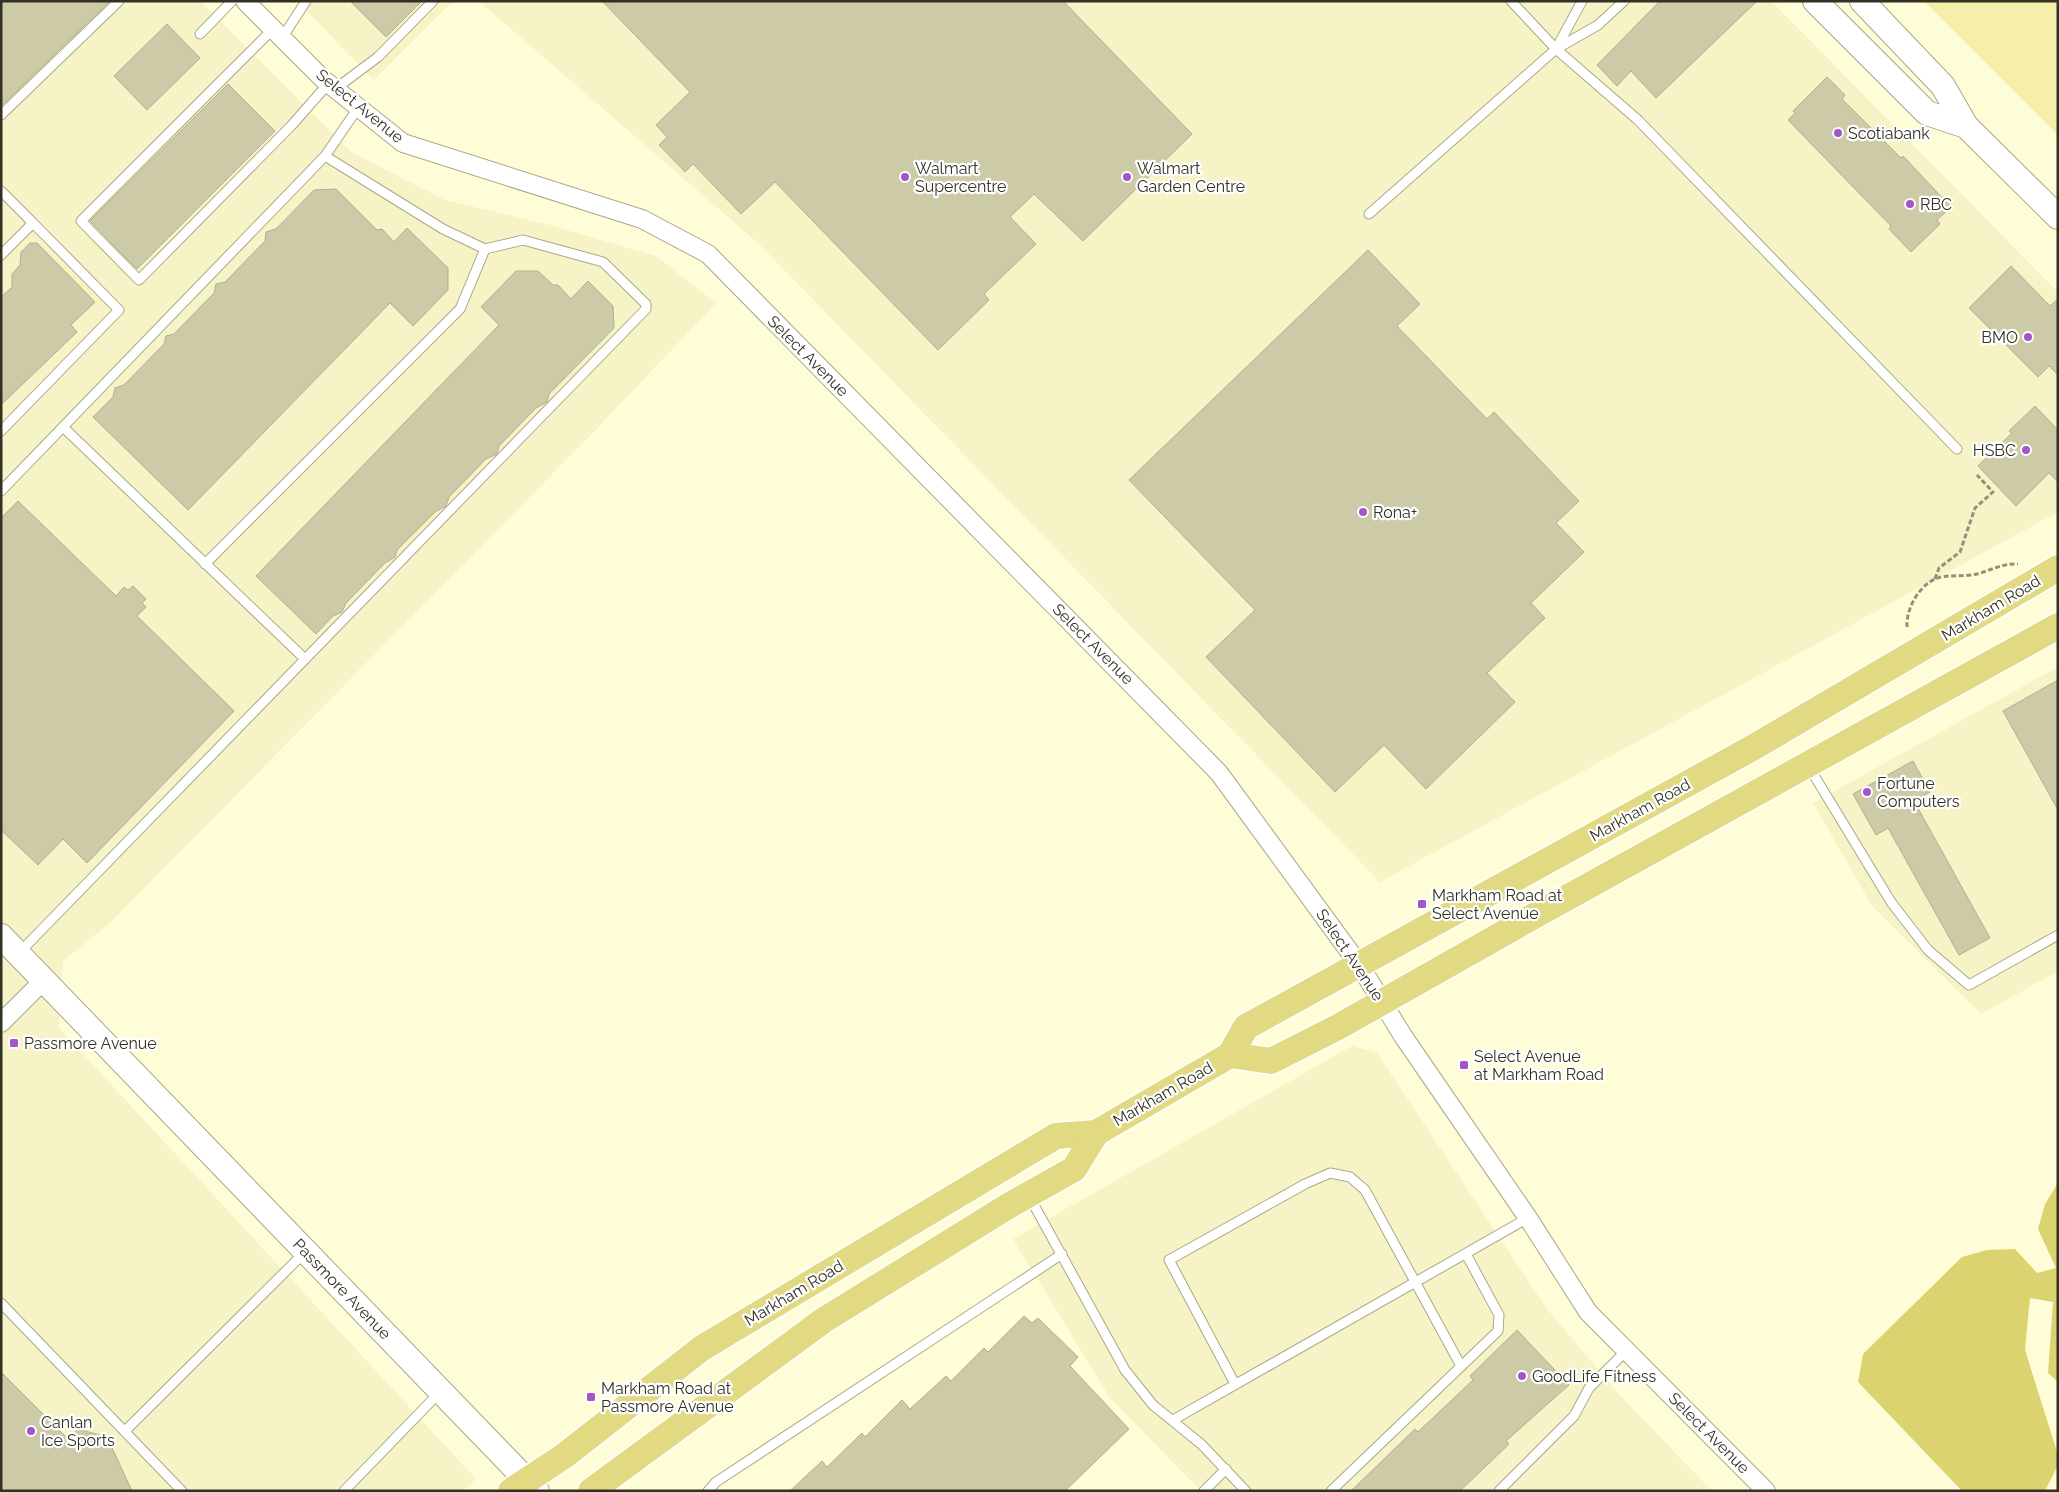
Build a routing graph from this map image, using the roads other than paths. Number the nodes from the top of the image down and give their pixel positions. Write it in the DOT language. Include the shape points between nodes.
graph roads {
  1 [pos="119,1"];
  2 [pos="232,1"];
  3 [pos="245,1"];
  4 [pos="306,1"];
  5 [pos="433,1"];
  6 [pos="1511,1"];
  7 [pos="1582,1"];
  8 [pos="1624,1"];
  9 [pos="1815,1"];
  10 [pos="1862,1"];
  11 [pos="200,34"];
  12 [pos="278,34"];
  13 [pos="1556,49"];
  14 [pos="331,86"];
  15 [pos="358,108"];
  16 [pos="1,115"];
  17 [pos="1966,126"];
  18 [pos="325,156"];
  19 [pos="1,191"];
  20 [pos="1370,214"];
  21 [pos="2058,217"];
  22 [pos="33,224"];
  23 [pos="485,249"];
  24 [pos="1,254"];
  25 [pos="62,427"];
  26 [pos="1,431"];
  27 [pos="1957,450"];
  28 [pos="1,491"];
  29 [pos="205,564"];
  30 [pos="2058,568"];
  31 [pos="2058,626"];
  32 [pos="305,659"];
  33 [pos="1808,765"];
  34 [pos="2058,935"];
  35 [pos="1,936"];
  36 [pos="18,954"];
  37 [pos="1360,966"];
  38 [pos="43,981"];
  39 [pos="1384,1003"];
  40 [pos="1,1023"];
  41 [pos="1230,1056"];
  42 [pos="1096,1133"];
  43 [pos="1028,1194"];
  44 [pos="1528,1218"];
  45 [pos="305,1252"];
  46 [pos="1062,1254"];
  47 [pos="1466,1254"];
  48 [pos="1416,1282"];
  49 [pos="1,1303"];
  50 [pos="1626,1351"];
  51 [pos="1461,1366"];
  52 [pos="1235,1384"];
  53 [pos="441,1392"];
  54 [pos="1173,1420"];
  55 [pos="125,1432"];
  56 [pos="1226,1469"];
  57 [pos="524,1487"];
  58 [pos="182,1491"];
  59 [pos="344,1491"];
  60 [pos="591,1491"];
  61 [pos="708,1491"];
  62 [pos="1204,1491"];
  63 [pos="1246,1491"];
  64 [pos="1332,1491"];
  65 [pos="1499,1491"];
  66 [pos="1766,1491"];
  1 -- 16 [label="lane"];
  2 -- 11 [label="lane"];
  3 -- 12 [label="street, Select Avenue"];
  4 -- 12 [label="lane"];
  5 -- 14 [label="lane" via="378,57"];
  6 -- 13 [label="lane"];
  7 -- 13 [label="lane"];
  8 -- 13 [label="lane" via="1598,25"];
  9 -- 17 [label="street" via="1927,113"];
  10 -- 17 [label="street" via="1943,86"];
  12 -- 14 [label="street, Select Avenue"];
  12 -- 14 [label="lane" via="81,222 139,280"];
  13 -- 20 [label="lane"];
  13 -- 27 [label="lane" via="1638,120"];
  14 -- 15 [label="street, Select Avenue"];
  15 -- 18 [label="lane"];
  15 -- 37 [label="street, Select Avenue" via="403,143 642,219 708,254 1219,773"];
  17 -- 21 [label="street"];
  18 -- 23 [label="lane" via="443,228"];
  18 -- 25 [label="lane"];
  19 -- 22 [label="lane"];
  22 -- 24 [label="lane"];
  22 -- 26 [label="lane" via="119,310"];
  23 -- 29 [label="lane" via="460,309"];
  23 -- 32 [label="lane" via="523,240 603,262 646,304 646,309"];
  25 -- 28 [label="lane"];
  25 -- 29 [label="lane"];
  29 -- 32 [label="lane"];
  30 -- 37 [label="main road, Markham Road" via="1823,708"];
  31 -- 33 [label="main road, Markham Road"];
  32 -- 36 [label="lane"];
  33 -- 34 [label="lane" via="1891,902 1928,950 1969,985"];
  33 -- 39 [label="main road, Markham Road"];
  35 -- 36 [label="street, Passmore Avenue"];
  36 -- 38 [label="street, Passmore Avenue"];
  37 -- 39 [label="street, Select Avenue"];
  37 -- 41 [label="main road, Markham Road" via="1314,988 1246,1028"];
  38 -- 40 [label="street"];
  38 -- 45 [label="street, Passmore Avenue"];
  39 -- 41 [label="main road, Markham Road" via="1271,1061"];
  39 -- 44 [label="street, Select Avenue" via="1403,1036"];
  41 -- 42 [label="main road, Markham Road"];
  42 -- 43 [label="main road, Markham Road" via="1074,1169"];
  42 -- 57 [label="main road, Markham Road" via="1056,1136 702,1348"];
  43 -- 46 [label="lane"];
  43 -- 60 [label="main road, Markham Road" via="824,1320"];
  44 -- 47 [label="lane"];
  44 -- 50 [label="street, Select Avenue" via="1588,1312"];
  45 -- 53 [label="street, Passmore Avenue"];
  45 -- 55 [label="lane"];
  46 -- 54 [label="lane" via="1125,1370 1154,1405"];
  46 -- 61 [label="lane" via="716,1482"];
  47 -- 48 [label="lane"];
  47 -- 51 [label="lane" via="1499,1314 1498,1331"];
  48 -- 51 [label="lane"];
  48 -- 52 [label="lane"];
  48 -- 52 [label="lane" via="1365,1190 1350,1177 1330,1173 1169,1260"];
  49 -- 55 [label="lane"];
  50 -- 65 [label="lane" via="1589,1388 1574,1416"];
  50 -- 66 [label="street, Select Avenue"];
  51 -- 64 [label="lane"];
  52 -- 54 [label="lane"];
  53 -- 57 [label="street, Passmore Avenue"];
  53 -- 59 [label="lane"];
  54 -- 56 [label="lane"];
  55 -- 58 [label="lane"];
  56 -- 62 [label="lane"];
  56 -- 63 [label="lane"];
}
